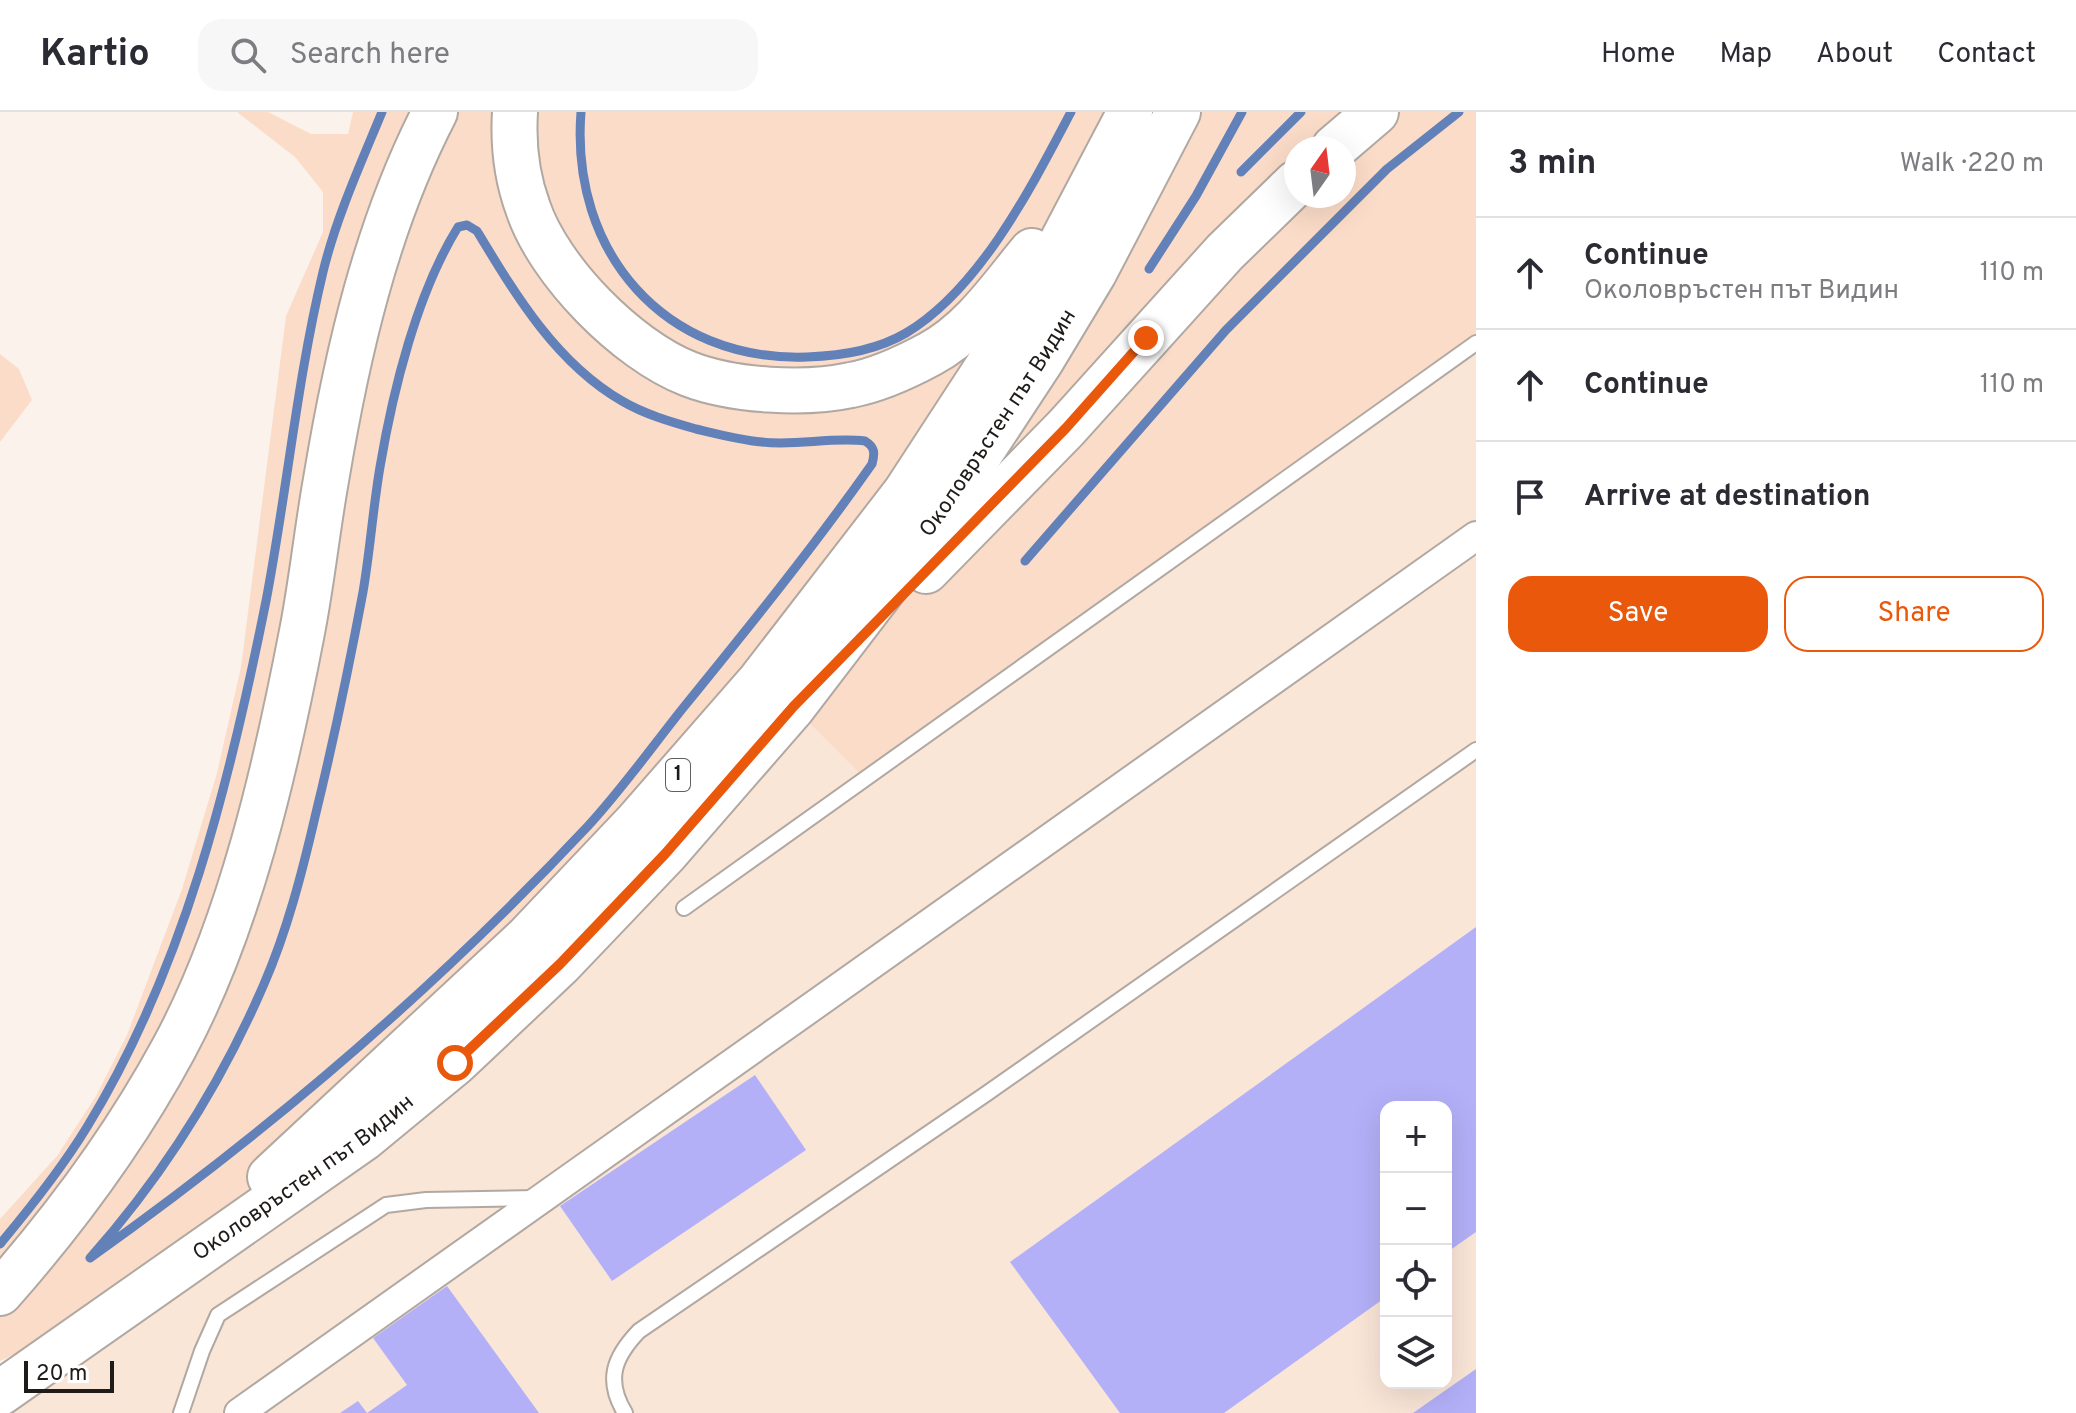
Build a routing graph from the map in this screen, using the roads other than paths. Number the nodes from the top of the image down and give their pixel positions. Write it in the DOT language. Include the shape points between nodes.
graph roads {
  1 [pos="435,112"];
  2 [pos="515,112"];
  3 [pos="1130,112"];
  4 [pos="1178,112"];
  5 [pos="1376,112"];
  6 [pos="1348,136"];
  7 [pos="1100,170"];
  8 [pos="1284,195"];
  9 [pos="1476,343"];
  10 [pos="1476,536"];
  11 [pos="793,707"];
  12 [pos="1476,750"];
  13 [pos="684,908"];
  14 [pos="542,1198"];
  15 [pos="149,1291"];
  16 [pos="0,1293"];
  17 [pos="0,1393"];
  18 [pos="181,1413"];
  19 [pos="239,1413"];
  20 [pos="625,1413"];
  1 -- 16 [label="main road" via="399,194 360,315 272,772 213,962 175,1046 123,1135 80,1197"];
  2 -- 7 [label="main road" via="518,171 528,209 564,273 618,330 688,374 732,386 851,386 933,353 968,327"];
  3 -- 7 [label="main road, Околовръстен път Видин / 1"];
  4 -- 11 [label="main road, Околовръстен път Видин / 1" via="1109,246 1041,361 939,516"];
  5 -- 6 [label="main road"];
  7 -- 15 [label="main road, Околовръстен път Видин / 1" via="1006,338 905,493 760,681 528,937"];
  8 -- 11 [label="main road" via="1066,428"];
  9 -- 13 [label="lane"];
  10 -- 14 [label="street"];
  11 -- 15 [label="main road, Околовръстен път Видин / 1" via="665,854 455,1063 364,1138"];
  12 -- 20 [label="lane" via="639,1331 615,1365 613,1389"];
  14 -- 18 [label="lane" via="386,1205 218,1315"];
  14 -- 19 [label="street"];
  15 -- 17 [label="main road, Околовръстен път Видин / 1"];
}
